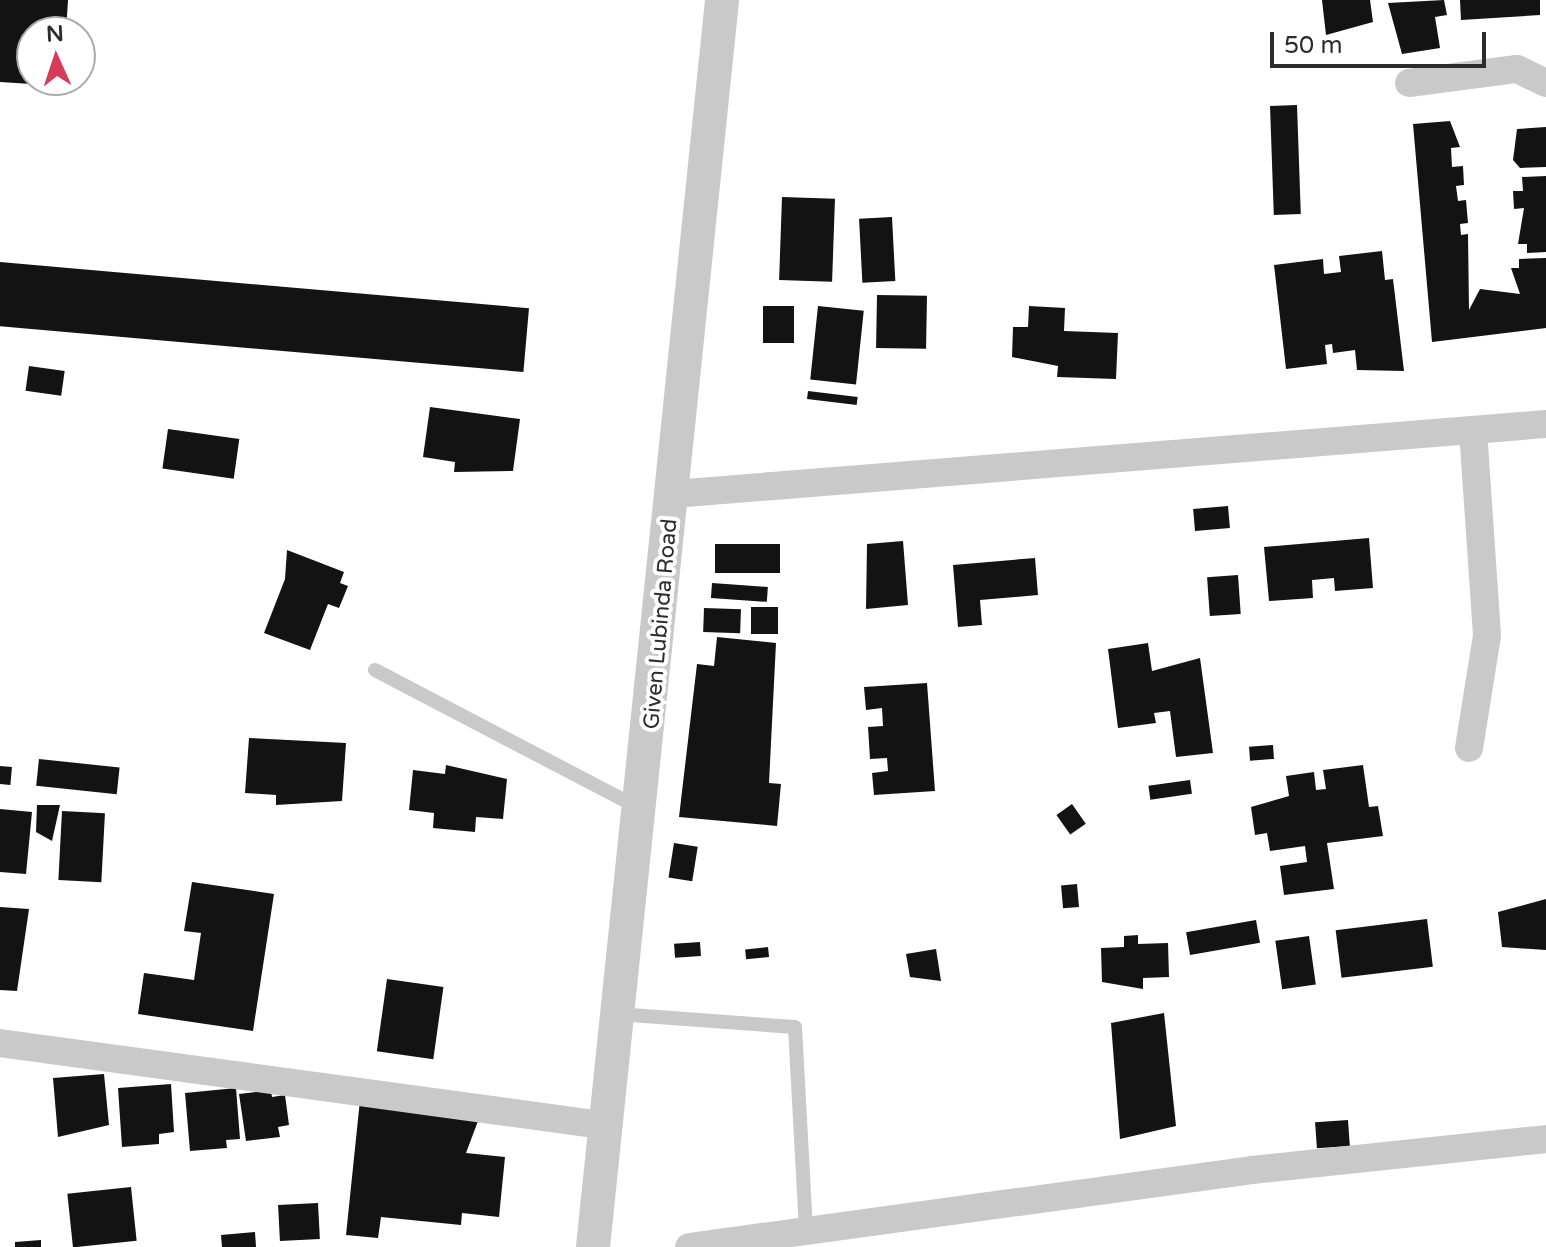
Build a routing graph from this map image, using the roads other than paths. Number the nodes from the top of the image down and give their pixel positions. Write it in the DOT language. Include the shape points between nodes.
graph roads {
  1 [pos="722,0"];
  2 [pos="1409,83"];
  3 [pos="1546,83"];
  4 [pos="1546,424"];
  5 [pos="1473,432"];
  6 [pos="673,494"];
  7 [pos="375,670"];
  8 [pos="1469,748"];
  9 [pos="643,810"];
  10 [pos="616,1014"];
  11 [pos="0,1043"];
  12 [pos="602,1125"];
  13 [pos="1546,1139"];
  14 [pos="806,1232"];
  15 [pos="593,1247"];
  16 [pos="689,1247"];
  1 -- 6 [label="street, Given Lubinda Road"];
  2 -- 3 [label="street" via="1517,69"];
  4 -- 5 [label="street"];
  5 -- 6 [label="street"];
  5 -- 8 [label="street" via="1487,635"];
  6 -- 9 [label="street, Given Lubinda Road"];
  7 -- 9 [label="lane"];
  9 -- 10 [label="street, Given Lubinda Road"];
  10 -- 12 [label="street, Given Lubinda Road"];
  10 -- 14 [label="lane" via="795,1027"];
  11 -- 12 [label="street"];
  12 -- 15 [label="street, Given Lubinda Road"];
  13 -- 14 [label="street" via="1252,1170"];
  14 -- 16 [label="street"];
}
